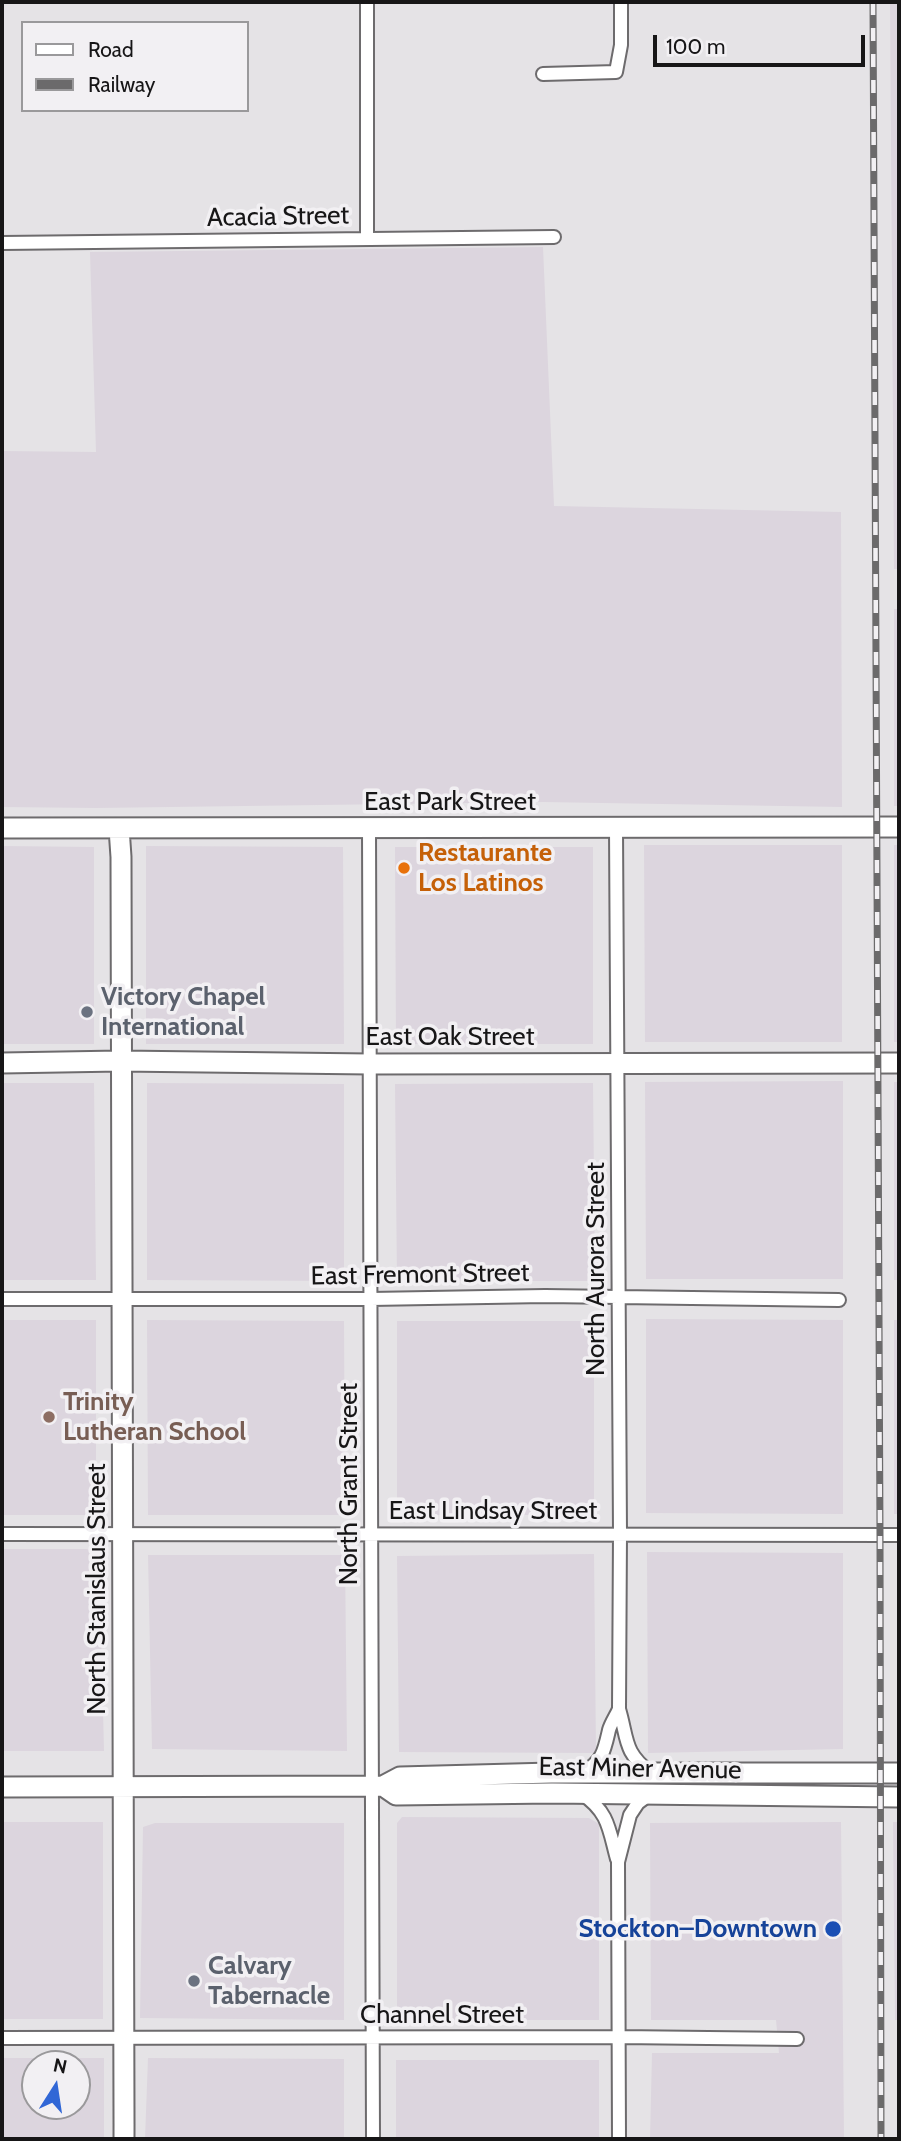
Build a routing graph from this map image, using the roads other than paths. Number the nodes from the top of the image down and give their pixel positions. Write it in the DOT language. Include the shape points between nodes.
graph roads {
  1 [pos="367,2"];
  2 [pos="621,2"];
  3 [pos="543,75"];
  4 [pos="554,237"];
  5 [pos="367,239"];
  6 [pos="2,243"];
  7 [pos="899,827"];
  8 [pos="2,828"];
  9 [pos="119,828"];
  10 [pos="616,828"];
  11 [pos="369,829"];
  12 [pos="120,1061"];
  13 [pos="617,1062"];
  14 [pos="2,1063"];
  15 [pos="899,1063"];
  16 [pos="370,1064"];
  17 [pos="619,1297"];
  18 [pos="2,1299"];
  19 [pos="123,1299"];
  20 [pos="371,1299"];
  21 [pos="839,1300"];
  22 [pos="2,1534"];
  23 [pos="123,1534"];
  24 [pos="372,1534"];
  25 [pos="620,1534"];
  26 [pos="899,1535"];
  27 [pos="619,1709"];
  28 [pos="583,1773"];
  29 [pos="651,1773"];
  30 [pos="899,1773"];
  31 [pos="377,1786"];
  32 [pos="2,1787"];
  33 [pos="124,1787"];
  34 [pos="582,1794"];
  35 [pos="650,1794"];
  36 [pos="899,1797"];
  37 [pos="618,1862"];
  38 [pos="124,2037"];
  39 [pos="618,2037"];
  40 [pos="2,2038"];
  41 [pos="372,2038"];
  42 [pos="797,2039"];
  43 [pos="124,2139"];
  44 [pos="373,2139"];
  45 [pos="619,2139"];
  1 -- 5 [label="street"];
  2 -- 3 [label="street" via="616,72"];
  4 -- 5 [label="street, Acacia Street"];
  5 -- 6 [label="street, Acacia Street"];
  7 -- 10 [label="street, East Park Street"];
  8 -- 9 [label="street, East Park Street"];
  9 -- 11 [label="street, East Park Street"];
  9 -- 12 [label="street, North Stanislaus Street"];
  10 -- 11 [label="street, East Park Street"];
  10 -- 13 [label="street, North Aurora Street"];
  11 -- 16 [label="street, North Grant Street"];
  12 -- 14 [label="street, East Oak Street"];
  12 -- 16 [label="street, East Oak Street"];
  12 -- 19 [label="street, North Stanislaus Street"];
  13 -- 15 [label="street, East Oak Street"];
  13 -- 16 [label="street, East Oak Street"];
  13 -- 17 [label="street, North Aurora Street"];
  16 -- 20 [label="street, North Grant Street"];
  17 -- 20 [label="street, East Fremont Street"];
  17 -- 21 [label="street, East Fremont Street"];
  17 -- 25 [label="street, North Aurora Street"];
  18 -- 19 [label="street, East Fremont Street"];
  19 -- 20 [label="street, East Fremont Street"];
  19 -- 23 [label="street, North Stanislaus Street"];
  20 -- 24 [label="street, North Grant Street"];
  22 -- 23 [label="street, East Lindsay Street"];
  23 -- 24 [label="street, East Lindsay Street"];
  23 -- 33 [label="street, North Stanislaus Street"];
  24 -- 25 [label="street, East Lindsay Street"];
  24 -- 31 [label="street, North Grant Street"];
  25 -- 26 [label="street, East Lindsay Street"];
  25 -- 27 [label="street, North Aurora Street"];
  27 -- 28 [label="street, North Aurora Street" via="604,1754"];
  27 -- 29 [label="street, North Aurora Street" via="628,1749"];
  28 -- 29 [label="street, East Miner Avenue"];
  28 -- 31 [label="street, East Miner Avenue" via="400,1777"];
  29 -- 30 [label="street, East Miner Avenue"];
  31 -- 33 [label="street, East Miner Avenue"];
  31 -- 34 [label="street, East Miner Avenue" via="396,1796"];
  31 -- 41 [label="street, North Grant Street"];
  32 -- 33 [label="street, East Miner Avenue"];
  33 -- 38 [label="street, North Stanislaus Street"];
  34 -- 35 [label="street, East Miner Avenue"];
  34 -- 37 [label="street" via="604,1815"];
  35 -- 36 [label="street, East Miner Avenue"];
  35 -- 37 [label="street" via="630,1815"];
  37 -- 39 [label="street"];
  38 -- 40 [label="street, Channel Street"];
  38 -- 41 [label="street, Channel Street"];
  38 -- 43 [label="street, North Stanislaus Street"];
  39 -- 41 [label="street, Channel Street"];
  39 -- 42 [label="street, Channel Street"];
  39 -- 45 [label="street"];
  41 -- 44 [label="street, North Grant Street"];
}
